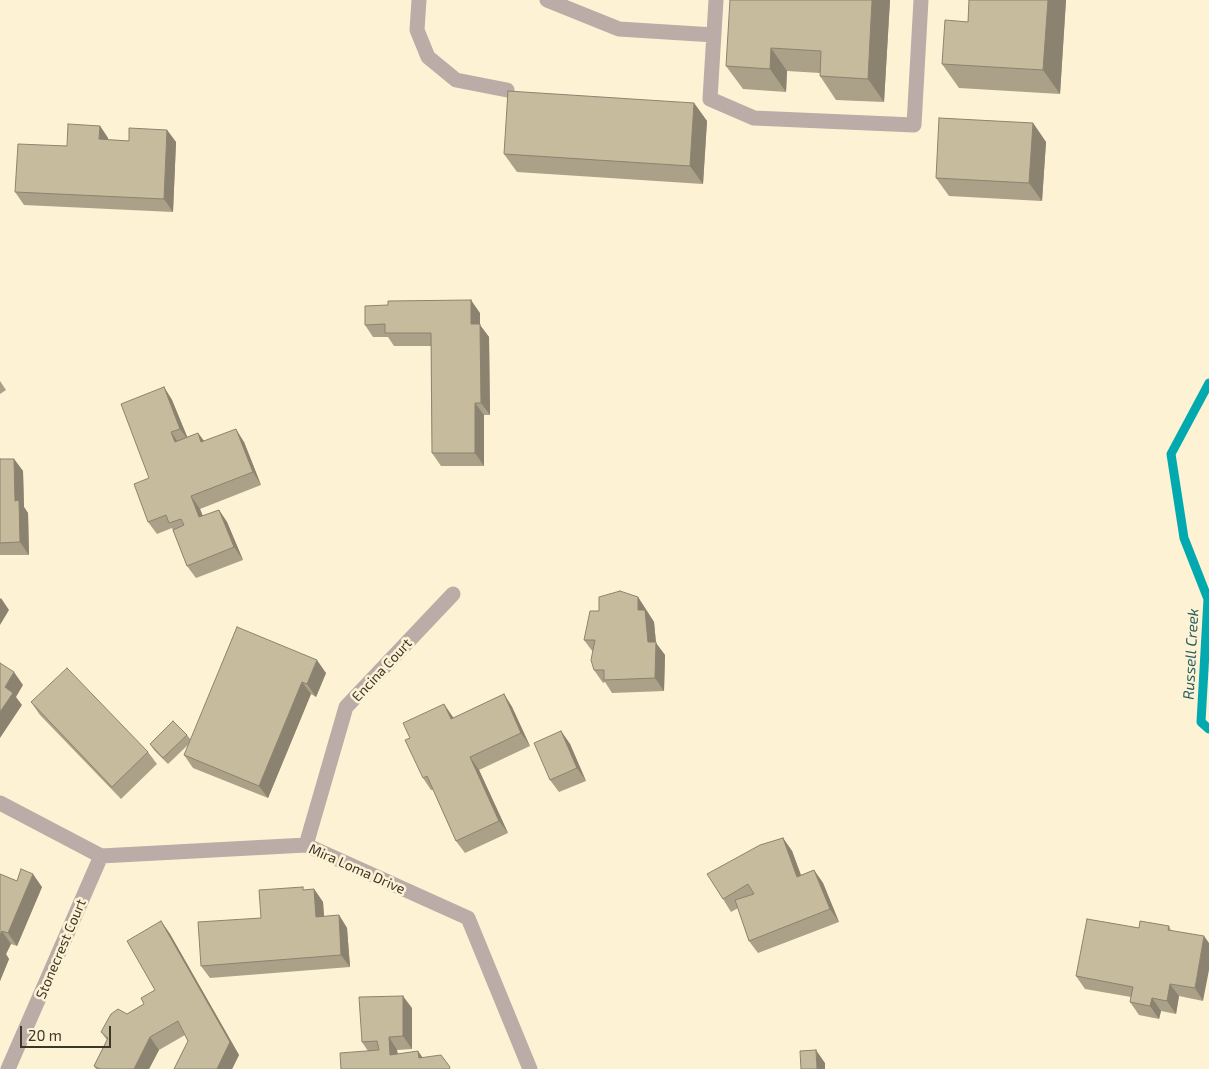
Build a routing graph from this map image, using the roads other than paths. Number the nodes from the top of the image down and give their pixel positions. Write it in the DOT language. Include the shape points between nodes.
graph roads {
  1 [pos="419,0"];
  2 [pos="547,0"];
  3 [pos="716,0"];
  4 [pos="921,0"];
  5 [pos="714,35"];
  6 [pos="507,90"];
  7 [pos="453,594"];
  8 [pos="0,803"];
  9 [pos="306,845"];
  10 [pos="101,856"];
  11 [pos="8,1069"];
  12 [pos="530,1069"];
  1 -- 6 [label="street" via="417,30 428,57 456,80"];
  2 -- 5 [label="street" via="619,29"];
  3 -- 5 [label="street"];
  4 -- 5 [label="street" via="914,125 754,118 710,98"];
  7 -- 9 [label="street, Encina Court" via="346,707"];
  8 -- 10 [label="street"];
  9 -- 10 [label="street, Mira Loma Drive"];
  9 -- 12 [label="street, Mira Loma Drive" via="468,918"];
  10 -- 11 [label="street, Stonecrest Court"];
}
